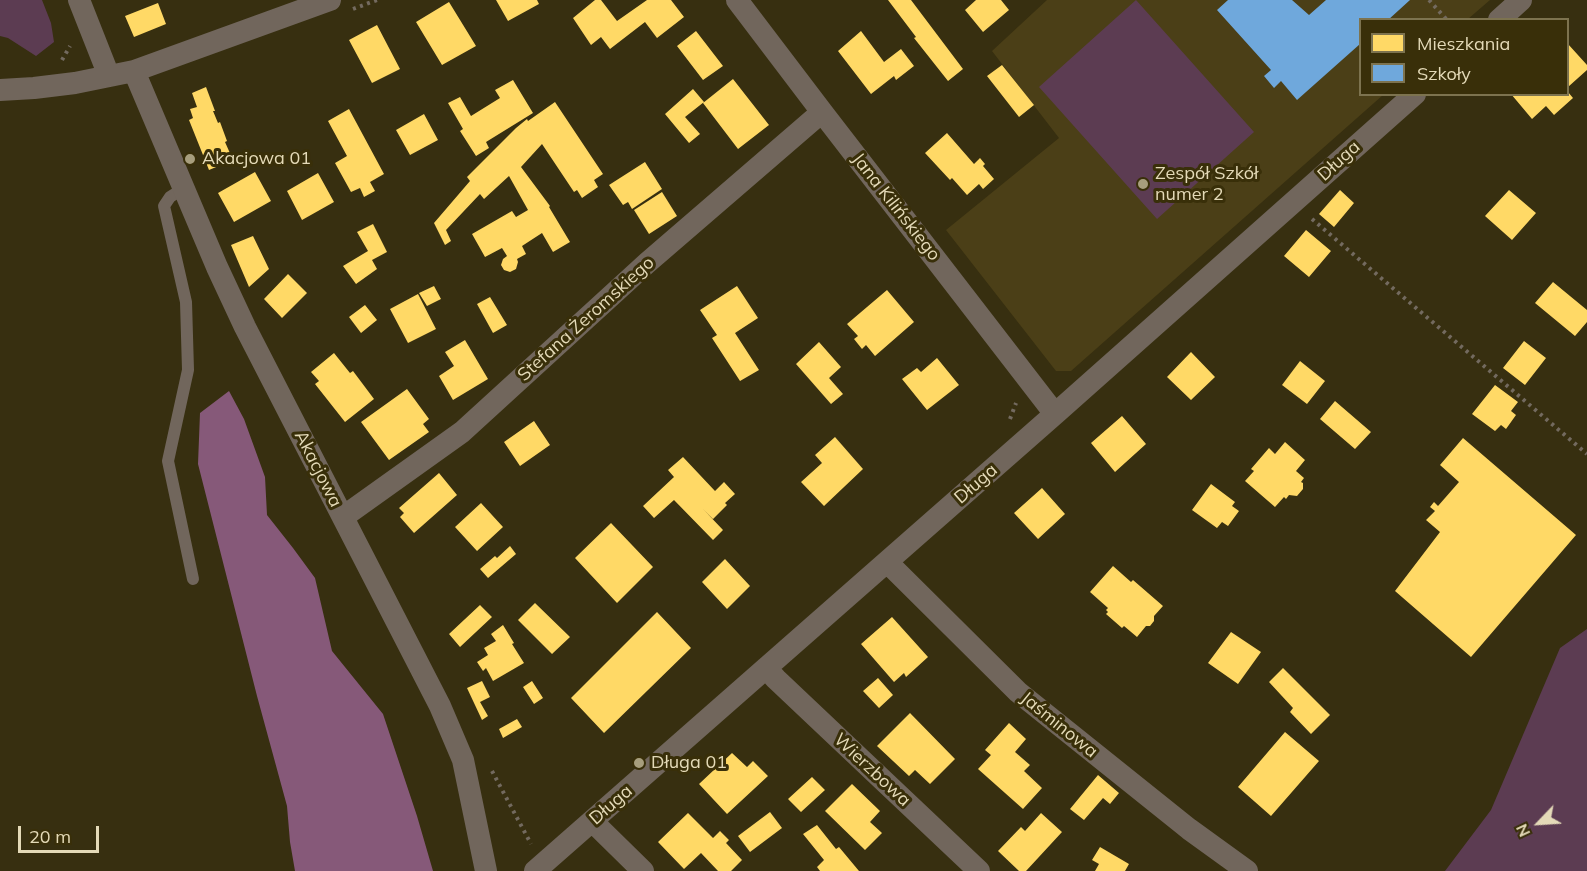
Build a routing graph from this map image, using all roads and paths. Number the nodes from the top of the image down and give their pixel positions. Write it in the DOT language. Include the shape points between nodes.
graph roads {
  1 [pos="79,0"];
  2 [pos="377,0"];
  3 [pos="738,0"];
  4 [pos="1429,0"];
  5 [pos="1521,0"];
  6 [pos="339,5"];
  7 [pos="1445,18"];
  8 [pos="1501,18"];
  9 [pos="72,38"];
  10 [pos="57,65"];
  11 [pos="134,71"];
  12 [pos="109,76"];
  13 [pos="0,90"];
  14 [pos="1412,96"];
  15 [pos="822,112"];
  16 [pos="184,188"];
  17 [pos="1293,203"];
  18 [pos="1018,397"];
  19 [pos="1055,414"];
  20 [pos="1008,425"];
  21 [pos="1587,454"];
  22 [pos="343,517"];
  23 [pos="887,562"];
  24 [pos="193,579"];
  25 [pos="766,668"];
  26 [pos="489,765"];
  27 [pos="592,821"];
  28 [pos="562,848"];
  29 [pos="486,871"];
  30 [pos="535,871"];
  31 [pos="643,871"];
  32 [pos="979,871"];
  33 [pos="1246,871"];
  1 -- 12 [label="street"];
  2 -- 6 [label="path"];
  3 -- 15 [label="street, Jana Kilińskiego"];
  4 -- 7 [label="path"];
  5 -- 8 [label="street"];
  6 -- 11 [label="street"];
  9 -- 10 [label="path"];
  11 -- 12 [label="street"];
  11 -- 16 [label="street, Akacjowa"];
  12 -- 13 [label="street"];
  14 -- 17 [label="street, Długa"];
  15 -- 19 [label="street, Jana Kilińskiego"];
  15 -- 22 [label="street, Stefana Żeromskiego" via="647,263 462,432"];
  16 -- 22 [label="street, Akacjowa" via="244,327"];
  16 -- 24 [label="lane" via="164,206 186,302 188,370 168,461"];
  17 -- 19 [label="street, Długa"];
  17 -- 21 [label="path"];
  18 -- 20 [label="path"];
  19 -- 23 [label="street, Długa"];
  22 -- 29 [label="street, Akacjowa" via="464,760"];
  23 -- 25 [label="street, Długa"];
  23 -- 33 [label="street, Jaśminowa" via="1018,693"];
  25 -- 27 [label="street, Długa"];
  25 -- 32 [label="street, Wierzbowa"];
  26 -- 28 [label="path" via="533,849 548,837"];
  27 -- 28 [label="street, Długa"];
  27 -- 31 [label="street"];
  28 -- 30 [label="street, Długa"];
}
